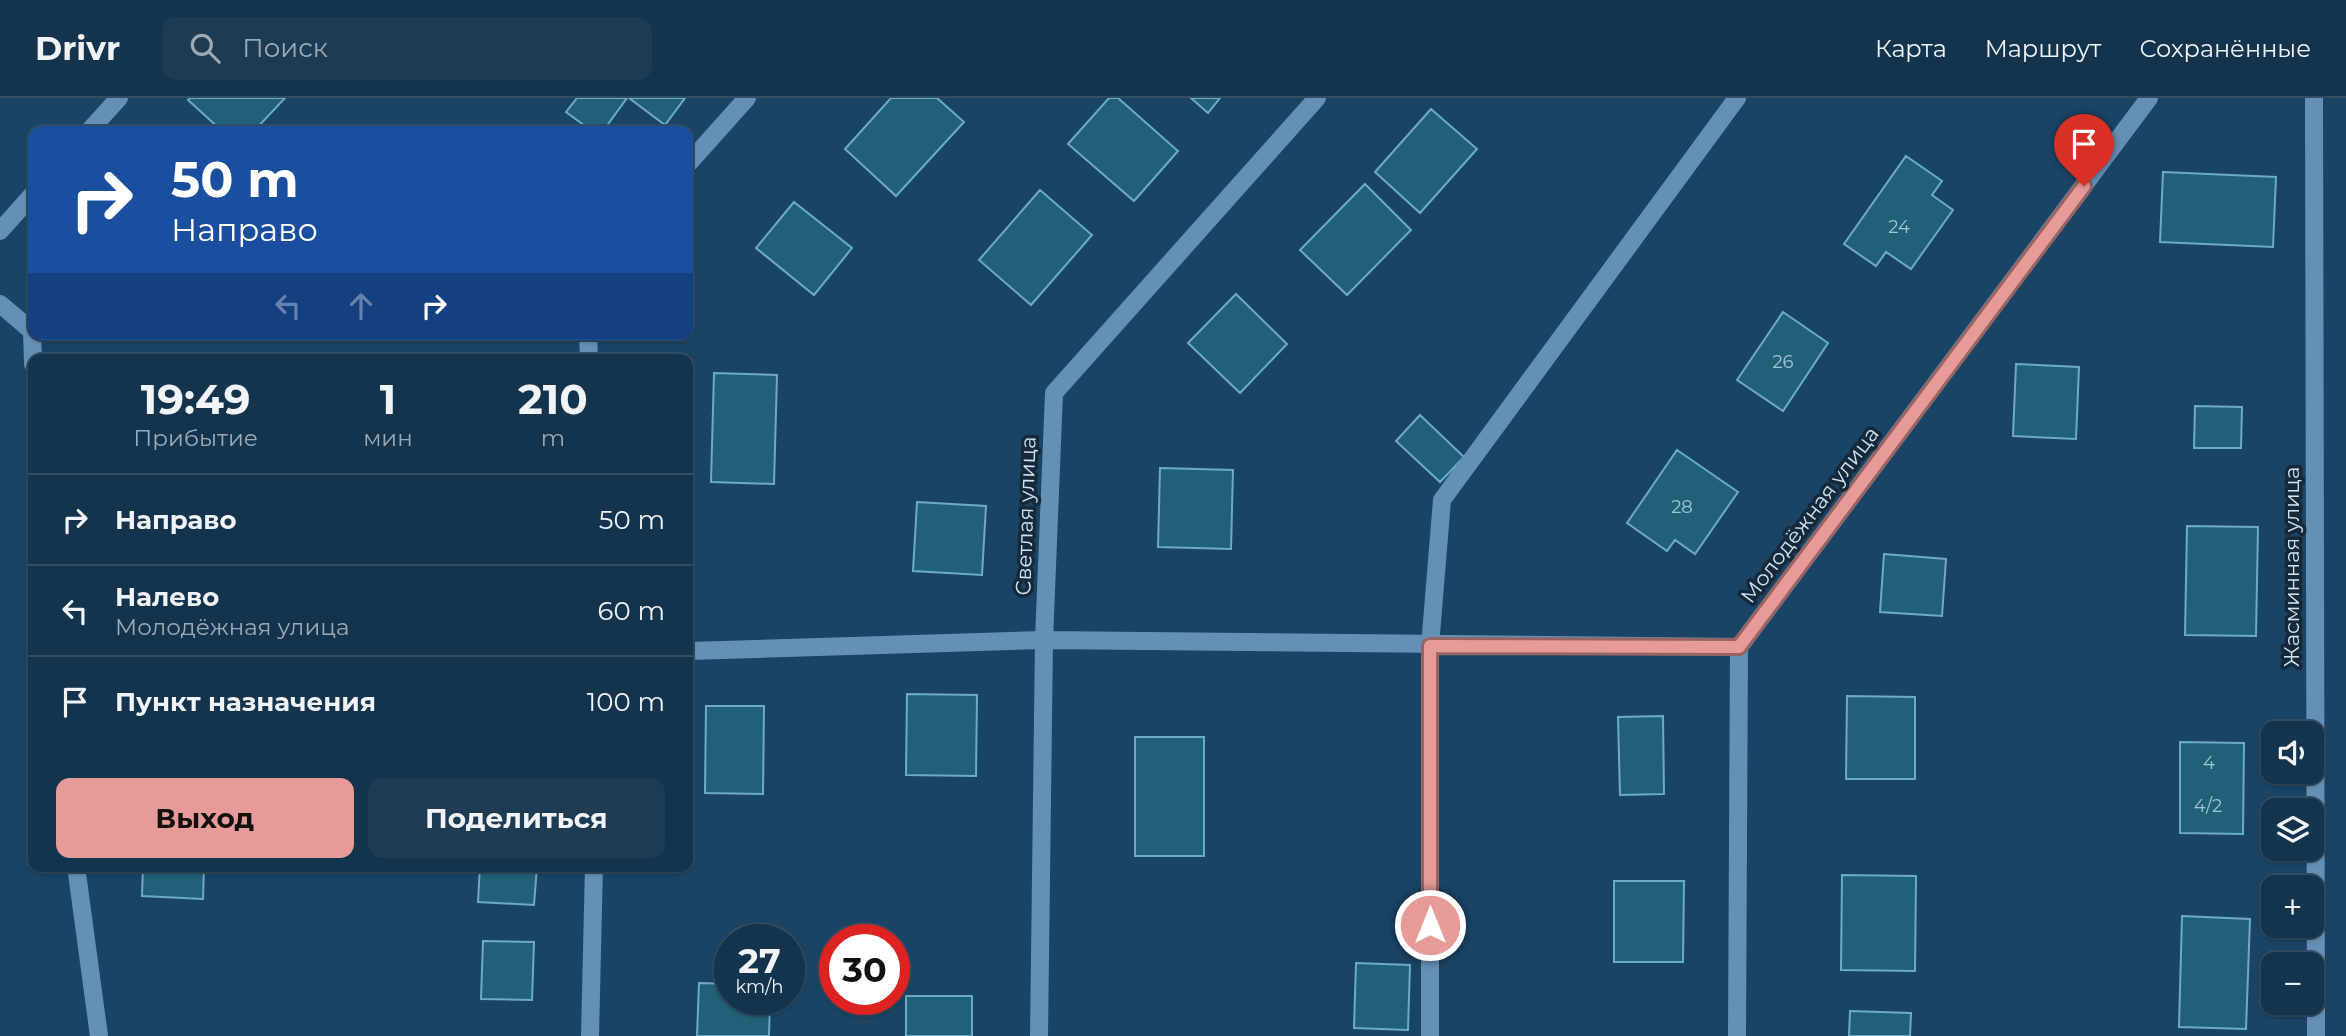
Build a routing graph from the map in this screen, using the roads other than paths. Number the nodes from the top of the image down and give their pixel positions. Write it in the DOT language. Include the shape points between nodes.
graph roads {
  1 [pos="119,98"];
  2 [pos="747,98"];
  3 [pos="1317,98"];
  4 [pos="1737,98"];
  5 [pos="2149,98"];
  6 [pos="2314,98"];
  7 [pos="94,126"];
  8 [pos="693,158"];
  9 [pos="28,200"];
  10 [pos="0,231"];
  11 [pos="0,304"];
  12 [pos="28,328"];
  13 [pos="1044,640"];
  14 [pos="1430,646"];
  15 [pos="1739,647"];
  16 [pos="693,651"];
  17 [pos="77,872"];
  18 [pos="594,872"];
  19 [pos="99,1036"];
  20 [pos="590,1036"];
  21 [pos="1039,1036"];
  22 [pos="1430,1036"];
  23 [pos="1737,1036"];
  24 [pos="2316,1036"];
  1 -- 7 [label="street"];
  2 -- 8 [label="street"];
  3 -- 13 [label="street, Светлая улица" via="1054,393"];
  4 -- 14 [label="street" via="1442,500"];
  5 -- 15 [label="street, Молодёжная улица"];
  6 -- 24 [label="street, Жасминная улица"];
  9 -- 10 [label="street"];
  11 -- 12 [label="street"];
  13 -- 14 [label="street"];
  13 -- 16 [label="street"];
  13 -- 21 [label="street, Светлая улица"];
  14 -- 15 [label="street"];
  14 -- 22 [label="street"];
  15 -- 23 [label="street"];
  17 -- 19 [label="street"];
  18 -- 20 [label="street"];
}
